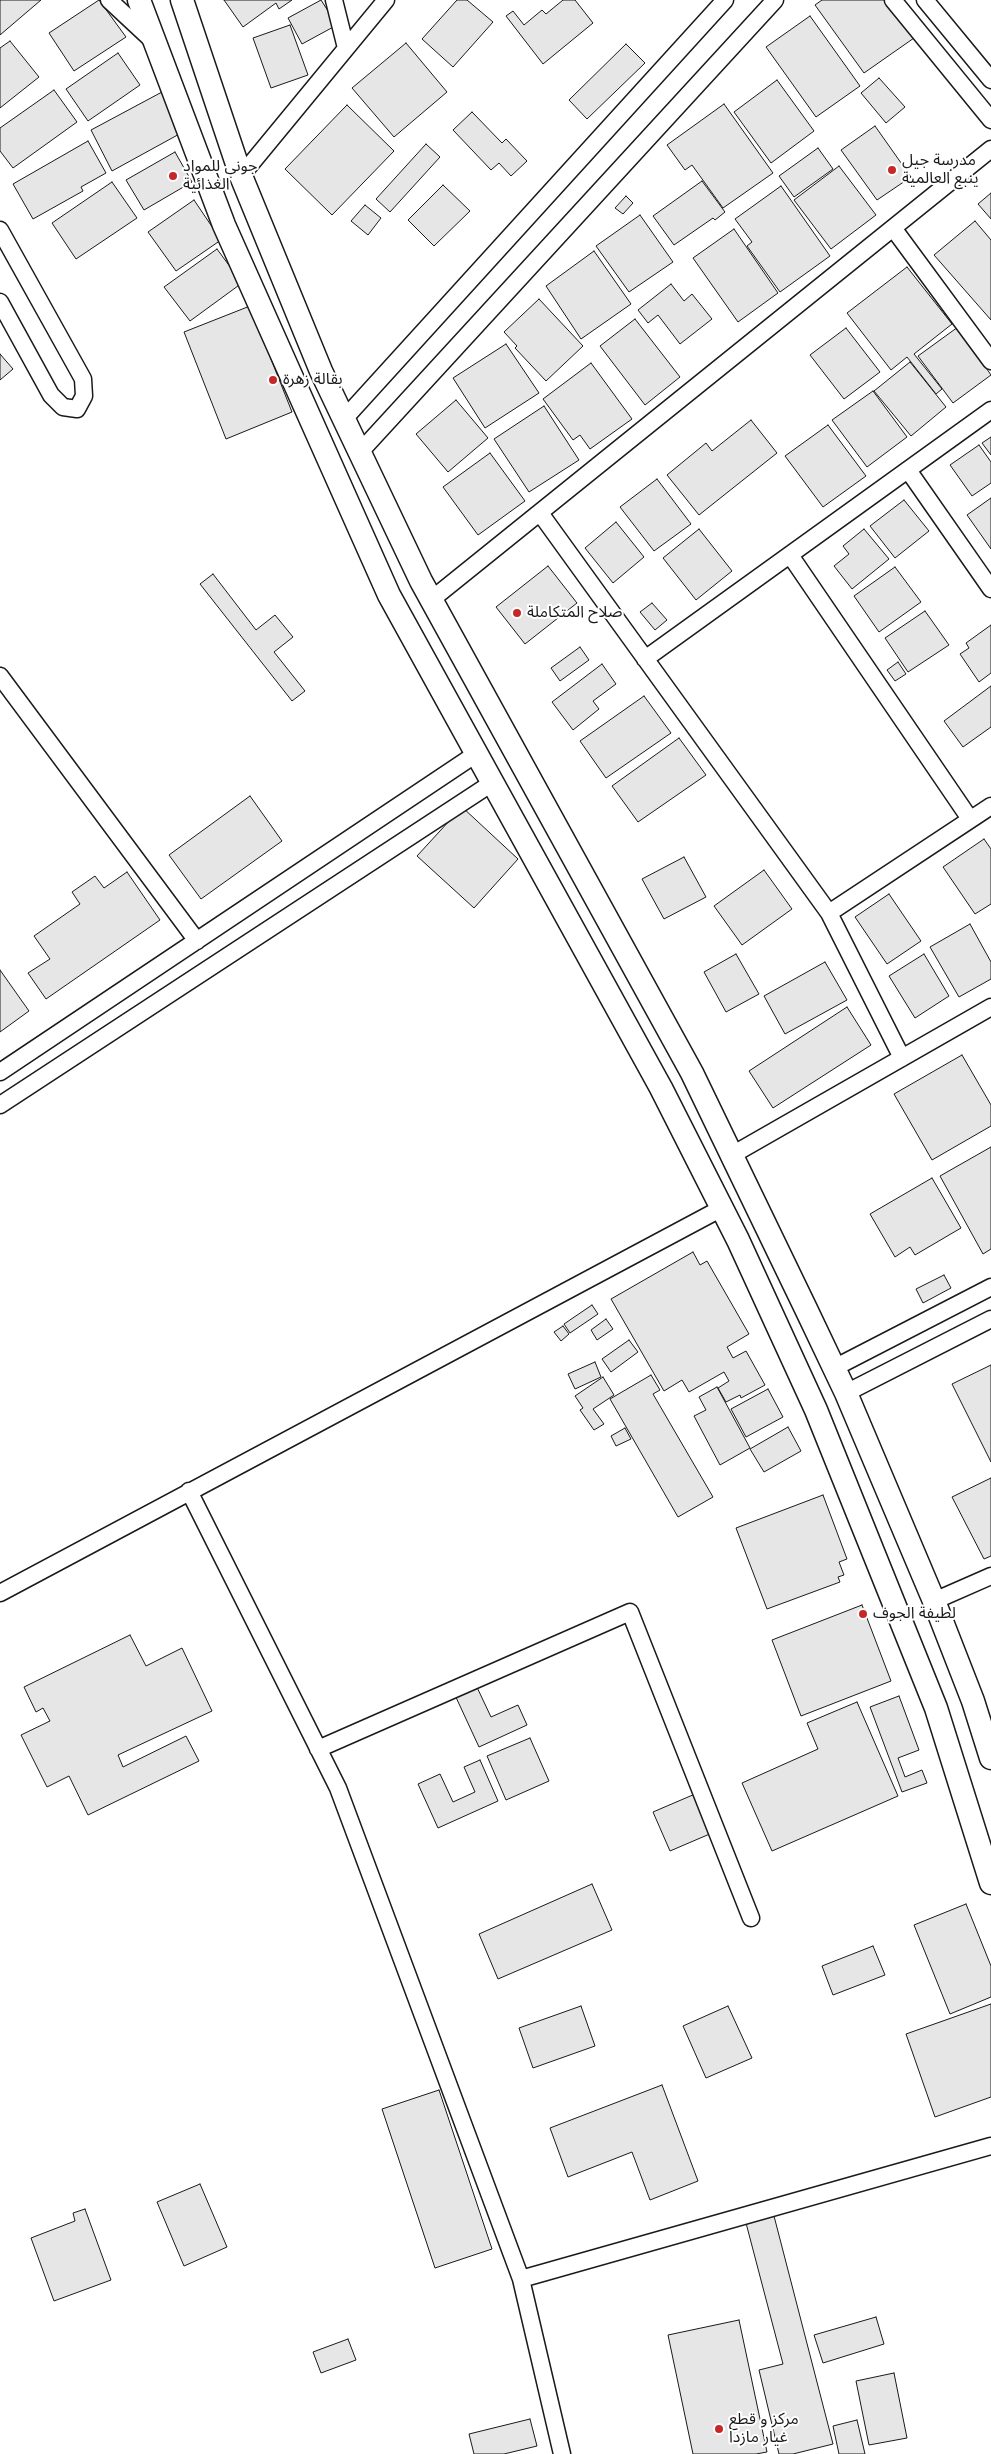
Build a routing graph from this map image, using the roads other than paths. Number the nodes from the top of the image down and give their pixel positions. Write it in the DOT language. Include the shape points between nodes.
graph roads {
  1 [pos="109,0"];
  2 [pos="139,0"];
  3 [pos="182,0"];
  4 [pos="334,0"];
  5 [pos="386,0"];
  6 [pos="724,0"];
  7 [pos="775,0"];
  8 [pos="893,0"];
  9 [pos="925,0"];
  10 [pos="154,42"];
  11 [pos="346,48"];
  12 [pos="991,80"];
  13 [pos="991,120"];
  14 [pos="991,149"];
  15 [pos="242,176"];
  16 [pos="893,228"];
  17 [pos="0,230"];
  18 [pos="0,302"];
  19 [pos="991,361"];
  20 [pos="991,410"];
  21 [pos="344,419"];
  22 [pos="360,452"];
  23 [pos="908,470"];
  24 [pos="540,513"];
  25 [pos="790,555"];
  26 [pos="991,589"];
  27 [pos="431,600"];
  28 [pos="645,659"];
  29 [pos="0,676"];
  30 [pos="476,754"];
  31 [pos="492,783"];
  32 [pos="991,806"];
  33 [pos="970,820"];
  34 [pos="829,913"];
  35 [pos="196,941"];
  36 [pos="991,1007"];
  37 [pos="902,1058"];
  38 [pos="0,1072"];
  39 [pos="0,1105"];
  40 [pos="732,1155"];
  41 [pos="722,1208"];
  42 [pos="991,1287"];
  43 [pos="991,1319"];
  44 [pos="834,1368"];
  45 [pos="846,1393"];
  46 [pos="189,1491"];
  47 [pos="991,1576"];
  48 [pos="0,1593"];
  49 [pos="934,1601"];
  50 [pos="318,1749"];
  51 [pos="991,1758"];
  52 [pos="991,1884"];
  53 [pos="751,1918"];
  54 [pos="991,2146"];
  55 [pos="521,2279"];
  56 [pos="562,2454"];
  1 -- 10 [label="street"];
  2 -- 10 [label="street"];
  3 -- 15 [label="street"];
  4 -- 11 [label="street"];
  5 -- 11 [label="street"];
  6 -- 21 [label="street"];
  7 -- 22 [label="street"];
  8 -- 13 [label="street"];
  9 -- 12 [label="street"];
  10 -- 30 [label="street" via="224,225 340,487 389,595"];
  11 -- 15 [label="street"];
  14 -- 16 [label="street"];
  15 -- 21 [label="street" via="321,371"];
  16 -- 19 [label="street"];
  16 -- 24 [label="street"];
  17 -- 18 [label="street" via="83,379 84,396 77,409 63,407 50,395"];
  20 -- 23 [label="street"];
  21 -- 22 [label="street"];
  22 -- 27 [label="street"];
  23 -- 25 [label="street"];
  23 -- 26 [label="street"];
  24 -- 27 [label="street"];
  24 -- 28 [label="street"];
  25 -- 28 [label="street"];
  25 -- 33 [label="street"];
  27 -- 40 [label="street" via="692,1074"];
  28 -- 34 [label="street"];
  29 -- 35 [label="street"];
  30 -- 31 [label="street"];
  30 -- 35 [label="street"];
  31 -- 39 [label="street"];
  31 -- 41 [label="street" via="661,1088"];
  32 -- 33 [label="street"];
  33 -- 34 [label="street"];
  34 -- 37 [label="street"];
  35 -- 38 [label="street"];
  36 -- 37 [label="street"];
  37 -- 40 [label="street"];
  40 -- 44 [label="street"];
  41 -- 46 [label="street"];
  41 -- 52 [label="street" via="816,1410 896,1603 936,1708"];
  42 -- 44 [label="street"];
  43 -- 45 [label="street"];
  44 -- 45 [label="street"];
  45 -- 49 [label="street"];
  46 -- 48 [label="street"];
  46 -- 50 [label="street"];
  47 -- 49 [label="street"];
  49 -- 51 [label="street" via="973,1701"];
  50 -- 53 [label="street" via="630,1612"];
  50 -- 55 [label="street" via="338,1788"];
  54 -- 55 [label="street"];
  55 -- 56 [label="street"];
}
